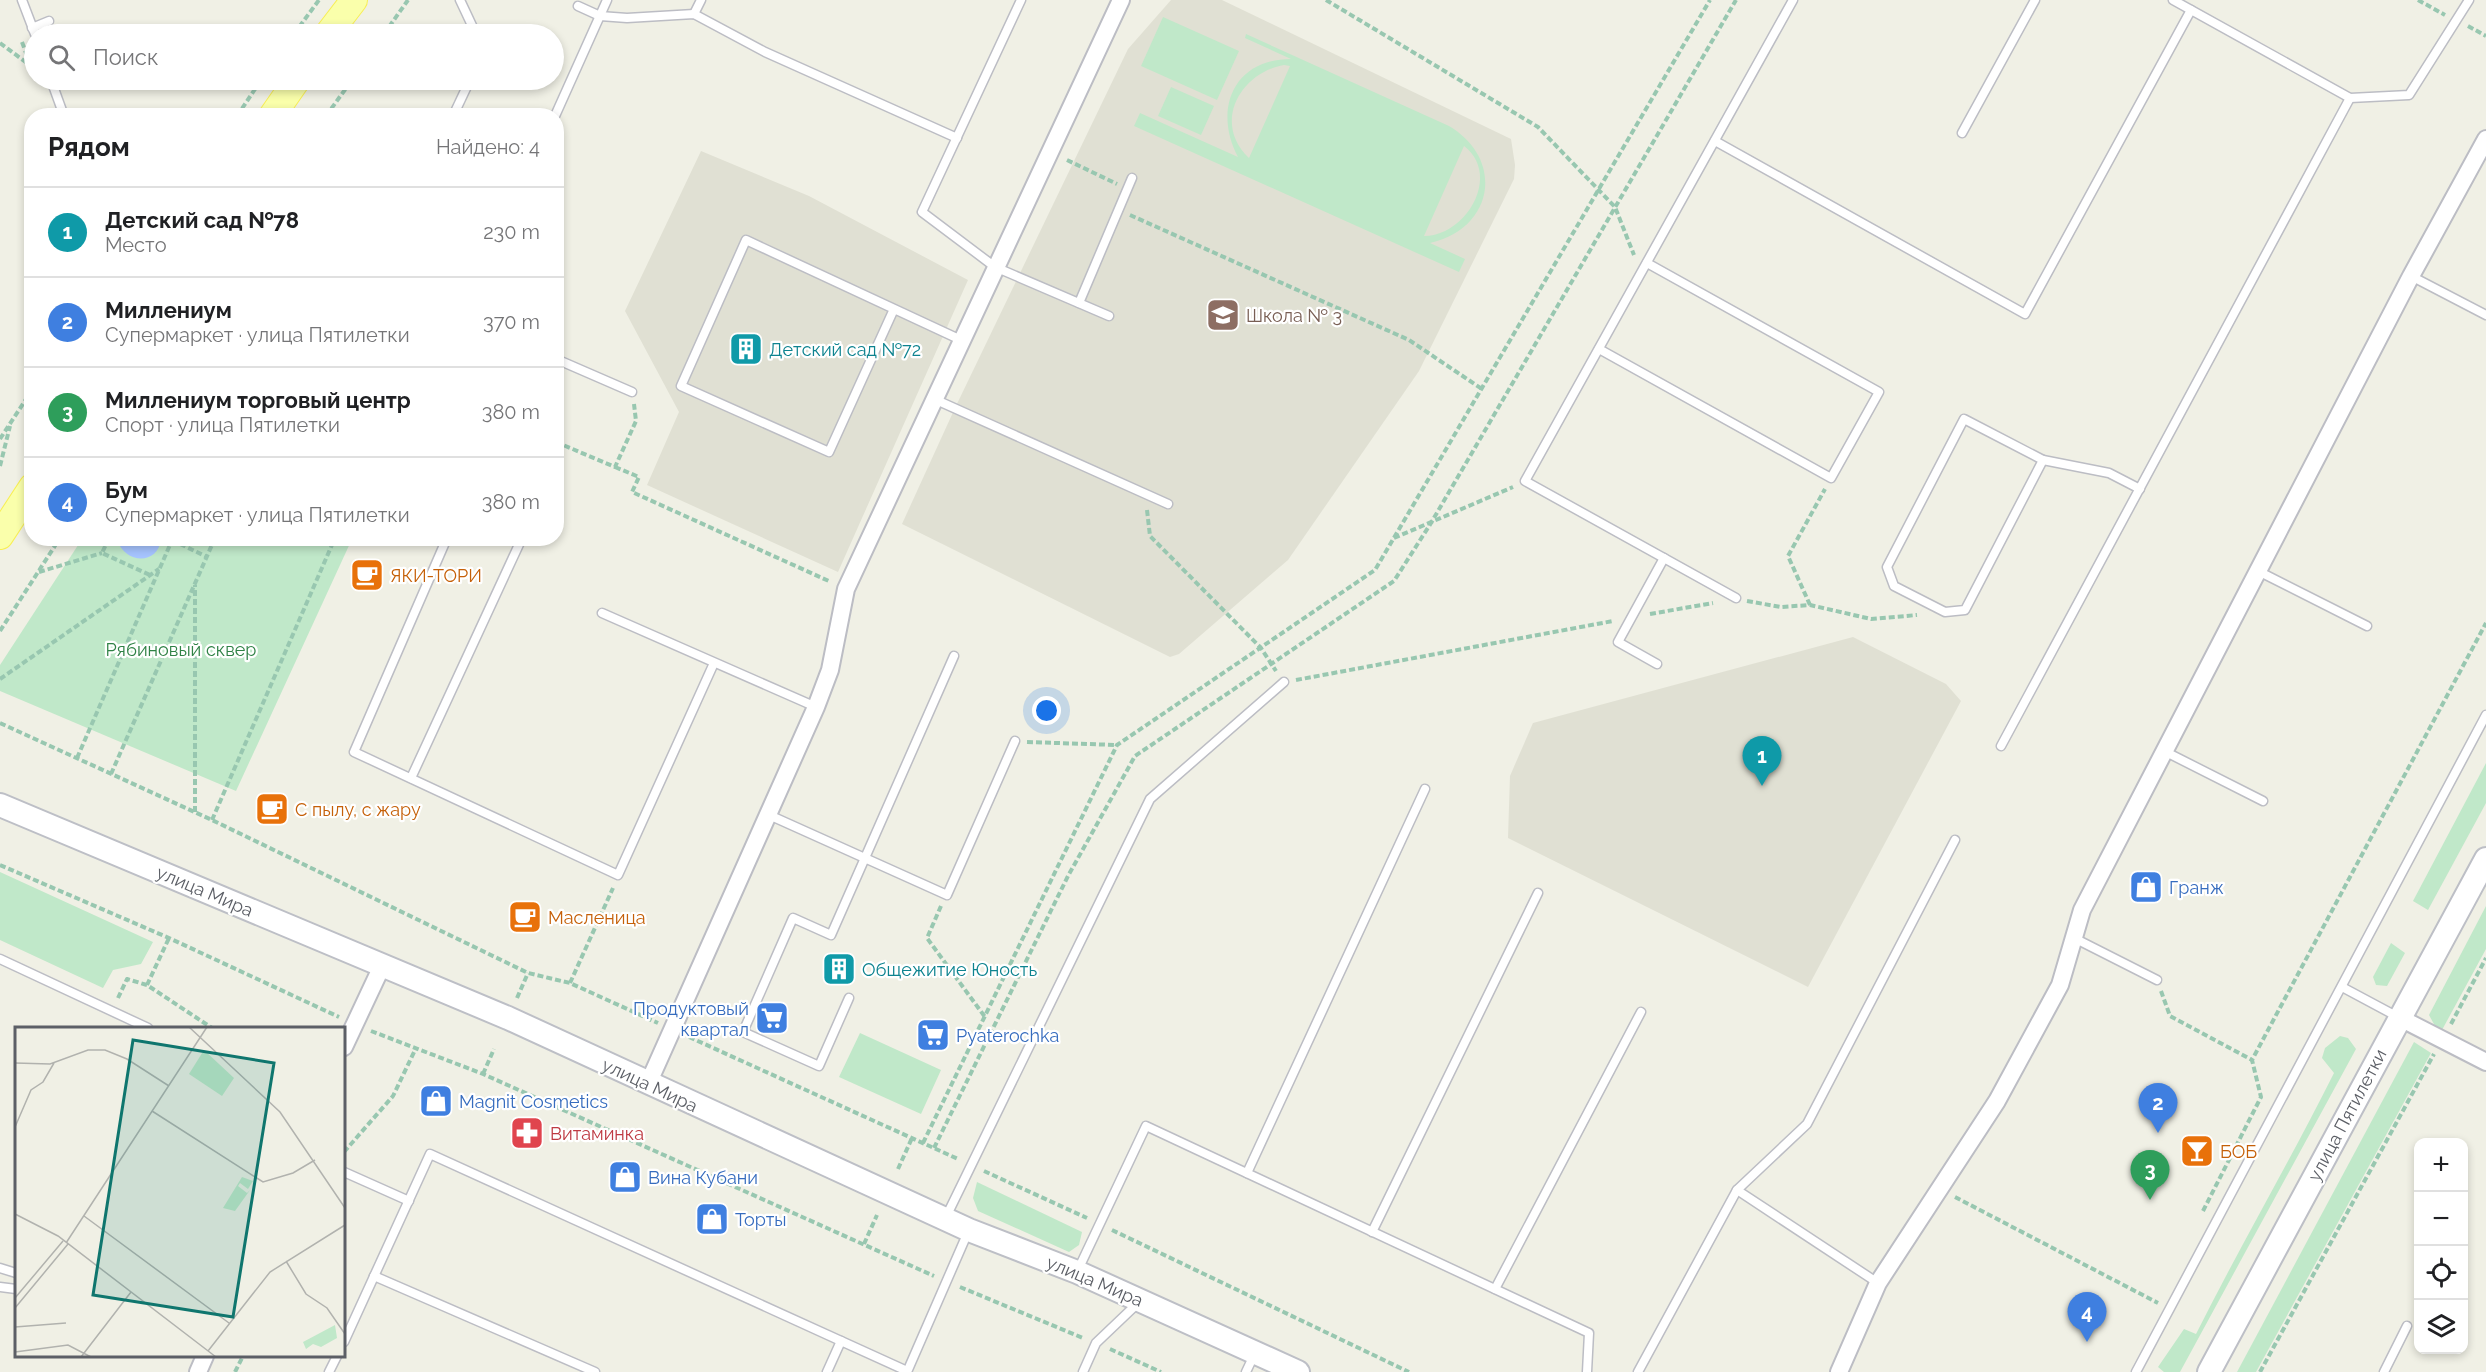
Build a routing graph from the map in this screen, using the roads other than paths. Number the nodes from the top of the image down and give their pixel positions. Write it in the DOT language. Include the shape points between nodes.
graph roads {
  1 [pos="22,0"];
  2 [pos="354,0"];
  3 [pos="460,0"];
  4 [pos="607,0"];
  5 [pos="701,0"];
  6 [pos="1021,0"];
  7 [pos="1121,0"];
  8 [pos="1793,0"];
  9 [pos="2035,0"];
  10 [pos="2173,0"];
  11 [pos="2469,0"];
  12 [pos="578,6"];
  13 [pos="2191,10"];
  14 [pos="694,14"];
  15 [pos="600,16"];
  16 [pos="49,21"];
  17 [pos="31,24"];
  18 [pos="44,24"];
  19 [pos="336,24"];
  20 [pos="471,24"];
  21 [pos="55,90"];
  22 [pos="290,90"];
  23 [pos="465,90"];
  24 [pos="2350,98"];
  25 [pos="61,108"];
  26 [pos="278,108"];
  27 [pos="457,108"];
  28 [pos="559,108"];
  29 [pos="1962,133"];
  30 [pos="957,138"];
  31 [pos="2486,139"];
  32 [pos="1715,141"];
  33 [pos="1132,178"];
  34 [pos="1647,263"];
  35 [pos="995,267"];
  36 [pos="2411,276"];
  37 [pos="1079,303"];
  38 [pos="894,309"];
  39 [pos="2486,315"];
  40 [pos="1109,316"];
  41 [pos="961,340"];
  42 [pos="1599,349"];
  43 [pos="564,362"];
  44 [pos="632,392"];
  45 [pos="934,399"];
  46 [pos="2043,460"];
  47 [pos="2140,489"];
  48 [pos="24,499"];
  49 [pos="1168,504"];
  50 [pos="0,536"];
  51 [pos="444,546"];
  52 [pos="518,546"];
  53 [pos="1664,558"];
  54 [pos="2258,571"];
  55 [pos="1736,598"];
  56 [pos="602,613"];
  57 [pos="2367,626"];
  58 [pos="954,656"];
  59 [pos="714,663"];
  60 [pos="1657,664"];
  61 [pos="1284,682"];
  62 [pos="816,707"];
  63 [pos="2486,715"];
  64 [pos="1014,741"];
  65 [pos="2001,746"];
  66 [pos="2164,751"];
  67 [pos="411,778"];
  68 [pos="1425,789"];
  69 [pos="2263,801"];
  70 [pos="0,805"];
  71 [pos="769,815"];
  72 [pos="1955,840"];
  73 [pos="864,858"];
  74 [pos="2486,859"];
  75 [pos="1538,893"];
  76 [pos="2074,938"];
  77 [pos="0,959"];
  78 [pos="382,966"];
  79 [pos="2157,980"];
  80 [pos="2342,987"];
  81 [pos="849,998"];
  82 [pos="1641,1012"];
  83 [pos="2400,1018"];
  84 [pos="144,1027"];
  85 [pos="345,1045"];
  86 [pos="2486,1062"];
  87 [pos="648,1084"];
  88 [pos="345,1172"];
  89 [pos="1247,1173"];
  90 [pos="1737,1190"];
  91 [pos="409,1201"];
  92 [pos="945,1219"];
  93 [pos="969,1230"];
  94 [pos="1372,1232"];
  95 [pos="0,1268"];
  96 [pos="1077,1272"];
  97 [pos="15,1274"];
  98 [pos="374,1276"];
  99 [pos="1878,1283"];
  100 [pos="0,1287"];
  101 [pos="15,1289"];
  102 [pos="1496,1290"];
  103 [pos="1140,1300"];
  104 [pos="2408,1326"];
  105 [pos="345,1340"];
  106 [pos="841,1341"];
  107 [pos="206,1357"];
  108 [pos="336,1357"];
  109 [pos="1251,1362"];
  110 [pos="198,1372"];
  111 [pos="329,1372"];
  112 [pos="594,1372"];
  113 [pos="827,1372"];
  114 [pos="907,1372"];
  115 [pos="1083,1372"];
  116 [pos="1298,1372"];
  117 [pos="1587,1372"];
  118 [pos="1638,1372"];
  119 [pos="1839,1372"];
  120 [pos="2136,1372"];
  121 [pos="2209,1372"];
  122 [pos="2384,1372"];
  1 -- 17 [label="lane"];
  2 -- 19 [label="main road"];
  3 -- 20 [label="lane"];
  4 -- 15 [label="lane"];
  5 -- 14 [label="lane"];
  6 -- 30 [label="lane"];
  7 -- 35 [label="street"];
  8 -- 32 [label="lane"];
  9 -- 29 [label="lane"];
  10 -- 13 [label="lane"];
  11 -- 24 [label="lane" via="2409,96"];
  12 -- 15 [label="lane"];
  13 -- 24 [label="lane"];
  13 -- 32 [label="lane" via="2025,314"];
  14 -- 15 [label="lane"];
  14 -- 30 [label="lane" via="765,52"];
  15 -- 28 [label="lane"];
  16 -- 18 [label="lane"];
  21 -- 25 [label="lane"];
  22 -- 26 [label="main road"];
  23 -- 27 [label="lane"];
  24 -- 47 [label="lane"];
  30 -- 35 [label="lane" via="922,212"];
  31 -- 36 [label="street"];
  32 -- 34 [label="lane"];
  33 -- 37 [label="lane"];
  34 -- 42 [label="lane"];
  34 -- 42 [label="lane" via="1879,392 1831,478"];
  35 -- 37 [label="lane"];
  35 -- 41 [label="street"];
  36 -- 39 [label="lane"];
  36 -- 54 [label="street"];
  37 -- 40 [label="lane"];
  38 -- 38 [label="lane" via="746,240 681,386 829,452"];
  38 -- 41 [label="lane"];
  41 -- 45 [label="street"];
  42 -- 53 [label="lane" via="1525,482"];
  43 -- 44 [label="lane"];
  45 -- 49 [label="lane"];
  45 -- 62 [label="street" via="846,589 830,670"];
  46 -- 46 [label="lane" via="1965,610 1946,612 1894,586 1887,567 1964,419"];
  46 -- 47 [label="lane" via="2109,473"];
  47 -- 65 [label="lane"];
  48 -- 50 [label="main road"];
  51 -- 67 [label="lane" via="354,752"];
  52 -- 67 [label="lane"];
  53 -- 55 [label="lane"];
  53 -- 60 [label="lane" via="1617,642"];
  54 -- 57 [label="lane"];
  54 -- 66 [label="street"];
  56 -- 59 [label="lane"];
  58 -- 73 [label="lane"];
  59 -- 62 [label="lane"];
  59 -- 67 [label="lane" via="618,875"];
  61 -- 92 [label="lane" via="1150,799"];
  62 -- 71 [label="street"];
  63 -- 80 [label="lane"];
  64 -- 73 [label="lane" via="947,895"];
  66 -- 69 [label="lane"];
  66 -- 76 [label="street" via="2082,910"];
  68 -- 89 [label="lane"];
  70 -- 78 [label="main road, улица Мира"];
  71 -- 73 [label="lane"];
  71 -- 87 [label="street"];
  72 -- 90 [label="lane" via="1807,1124"];
  73 -- 81 [label="lane" via="831,934 793,918 743,1032 819,1066"];
  74 -- 83 [label="main road, улица Пятилетки"];
  75 -- 94 [label="lane"];
  76 -- 79 [label="lane"];
  76 -- 99 [label="street" via="2055,994 1997,1101"];
  77 -- 84 [label="lane"];
  78 -- 85 [label="street"];
  78 -- 87 [label="main road, улица Мира" via="508,1018"];
  80 -- 83 [label="lane"];
  80 -- 120 [label="lane"];
  82 -- 102 [label="lane"];
  83 -- 86 [label="street"];
  83 -- 121 [label="main road, улица Пятилетки"];
  87 -- 92 [label="main road, улица Мира"];
  88 -- 91 [label="lane"];
  89 -- 94 [label="lane"];
  89 -- 96 [label="lane" via="1146,1126"];
  90 -- 99 [label="lane"];
  90 -- 118 [label="lane"];
  91 -- 98 [label="lane"];
  91 -- 106 [label="lane" via="430,1154"];
  92 -- 93 [label="main road, улица Мира"];
  93 -- 96 [label="main road, улица Мира"];
  93 -- 114 [label="lane"];
  94 -- 102 [label="lane"];
  95 -- 97 [label="lane"];
  96 -- 103 [label="main road, улица Мира"];
  98 -- 105 [label="lane"];
  98 -- 112 [label="lane"];
  99 -- 119 [label="street"];
  100 -- 101 [label="lane"];
  102 -- 117 [label="lane" via="1589,1333"];
  103 -- 109 [label="main road, улица Мира"];
  103 -- 115 [label="lane" via="1096,1343"];
  104 -- 122 [label="lane"];
  106 -- 113 [label="lane"];
  106 -- 114 [label="lane"];
  107 -- 110 [label="street"];
  108 -- 111 [label="lane"];
  109 -- 116 [label="main road, улица Мира"];
}
